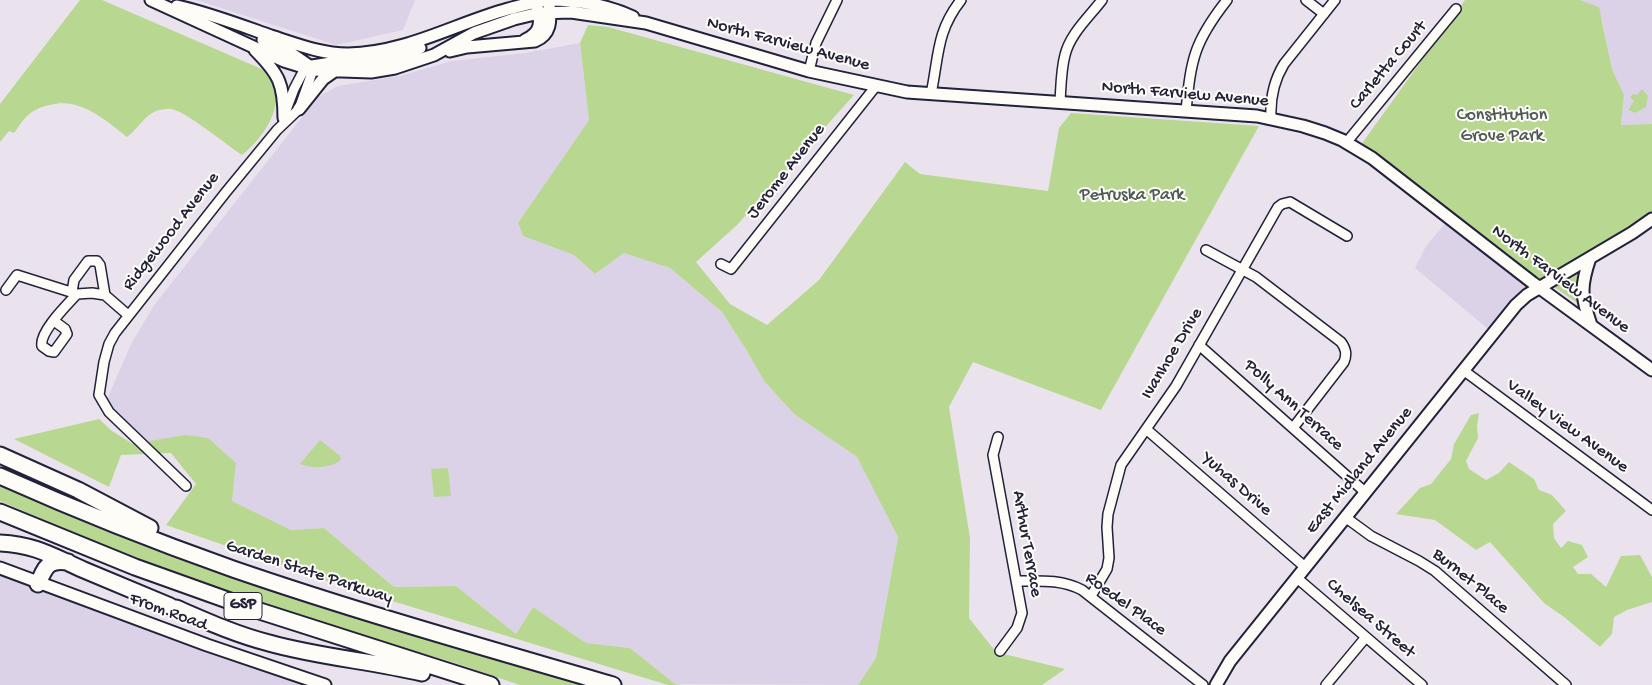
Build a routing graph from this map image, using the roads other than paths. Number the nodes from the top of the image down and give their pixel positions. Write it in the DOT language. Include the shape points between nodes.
graph roads {
  1 [pos="153,0"];
  2 [pos="837,0"];
  3 [pos="962,0"];
  4 [pos="1102,0"];
  5 [pos="1227,0"];
  6 [pos="1306,0"];
  7 [pos="1335,0"];
  8 [pos="545,6"];
  9 [pos="186,8"];
  10 [pos="1456,10"];
  11 [pos="1324,14"];
  12 [pos="445,32"];
  13 [pos="249,44"];
  14 [pos="434,55"];
  15 [pos="309,68"];
  16 [pos="809,71"];
  17 [pos="334,72"];
  18 [pos="876,86"];
  19 [pos="931,94"];
  20 [pos="1060,102"];
  21 [pos="299,109"];
  22 [pos="1186,111"];
  23 [pos="284,118"];
  24 [pos="1271,120"];
  25 [pos="278,130"];
  26 [pos="1346,143"];
  27 [pos="1652,219"];
  28 [pos="1347,236"];
  29 [pos="1206,250"];
  30 [pos="1590,258"];
  31 [pos="721,264"];
  32 [pos="1242,268"];
  33 [pos="1540,288"];
  34 [pos="6,290"];
  35 [pos="74,293"];
  36 [pos="104,295"];
  37 [pos="128,315"];
  38 [pos="54,321"];
  39 [pos="1591,325"];
  40 [pos="1199,345"];
  41 [pos="1463,370"];
  42 [pos="1652,370"];
  43 [pos="1293,428"];
  44 [pos="1146,429"];
  45 [pos="998,437"];
  46 [pos="0,454"];
  47 [pos="0,476"];
  48 [pos="186,486"];
  49 [pos="1366,492"];
  50 [pos="1652,510"];
  51 [pos="0,512"];
  52 [pos="1345,517"];
  53 [pos="0,542"];
  54 [pos="68,562"];
  55 [pos="1305,567"];
  56 [pos="0,568"];
  57 [pos="1297,578"];
  58 [pos="268,580"];
  59 [pos="1016,581"];
  60 [pos="38,584"];
  61 [pos="1091,596"];
  62 [pos="1366,637"];
  63 [pos="1000,651"];
  64 [pos="325,685"];
  65 [pos="485,685"];
  66 [pos="491,685"];
  67 [pos="613,685"];
  68 [pos="1203,685"];
  69 [pos="1216,685"];
  70 [pos="1326,685"];
  71 [pos="1422,685"];
  72 [pos="1566,685"];
  1 -- 9 [label="street, North Farview Avenue"];
  1 -- 13 [label="street, North Farview Avenue"];
  2 -- 16 [label="street" via="816,43"];
  3 -- 19 [label="street" via="942,33"];
  4 -- 20 [label="street" via="1068,46"];
  5 -- 22 [label="street" via="1198,44 1189,73"];
  6 -- 11 [label="street"];
  7 -- 11 [label="street"];
  8 -- 12 [label="street, North Farview Avenue" via="493,13"];
  8 -- 14 [label="street, North Farview Avenue" via="474,34"];
  8 -- 14 [label="street" via="538,30 521,42 467,47"];
  8 -- 16 [label="street, North Farview Avenue" via="597,3 646,23"];
  9 -- 12 [label="street, North Farview Avenue" via="300,46 348,54 407,45"];
  9 -- 15 [label="street" via="277,46"];
  10 -- 26 [label="street, Carletta Court"];
  11 -- 24 [label="street" via="1278,74 1271,96"];
  12 -- 15 [label="street" via="421,47 382,61 338,62"];
  13 -- 15 [label="street, North Farview Avenue" via="284,61"];
  13 -- 23 [label="street" via="279,79 284,98"];
  14 -- 17 [label="street, North Farview Avenue" via="395,68"];
  15 -- 17 [label="street, North Farview Avenue"];
  15 -- 21 [label="street, Ridgewood Avenue"];
  15 -- 23 [label="street, Ridgewood Avenue" via="294,89"];
  16 -- 18 [label="street, North Farview Avenue"];
  17 -- 21 [label="street"];
  18 -- 19 [label="street, North Farview Avenue"];
  18 -- 31 [label="street, Jerome Avenue" via="731,269"];
  19 -- 20 [label="street, North Farview Avenue"];
  20 -- 22 [label="street, North Farview Avenue"];
  21 -- 25 [label="street, Ridgewood Avenue"];
  22 -- 24 [label="street, North Farview Avenue" via="1257,116"];
  23 -- 25 [label="street, Ridgewood Avenue"];
  24 -- 26 [label="street, North Farview Avenue" via="1303,126"];
  25 -- 37 [label="street, Ridgewood Avenue"];
  26 -- 33 [label="street, North Farview Avenue" via="1372,158"];
  27 -- 30 [label="street, East Midland Avenue"];
  28 -- 32 [label="street, Ivanhoe Drive" via="1287,202 1278,207"];
  29 -- 32 [label="street"];
  30 -- 33 [label="street, East Midland Avenue"];
  30 -- 39 [label="street" via="1582,283 1582,300"];
  32 -- 40 [label="street, Ivanhoe Drive"];
  32 -- 43 [label="street" via="1344,347 1344,362"];
  33 -- 39 [label="street, North Farview Avenue"];
  33 -- 41 [label="street, East Midland Avenue" via="1516,305"];
  34 -- 35 [label="street" via="17,275"];
  35 -- 36 [label="street"];
  35 -- 36 [label="street" via="74,280 88,261 94,260 100,265"];
  35 -- 38 [label="street"];
  36 -- 37 [label="street"];
  37 -- 48 [label="street, Ridgewood Avenue" via="109,344 99,395 102,404"];
  39 -- 42 [label="street, North Farview Avenue"];
  40 -- 43 [label="street, Polly Ann Terrace"];
  40 -- 44 [label="street, Ivanhoe Drive"];
  41 -- 49 [label="street, East Midland Avenue"];
  41 -- 50 [label="street, Valley View Avenue"];
  43 -- 49 [label="street, Polly Ann Terrace"];
  44 -- 55 [label="street, Yuhas Drive"];
  44 -- 61 [label="street, Ivanhoe Drive" via="1125,457 1118,473 1108,514 1109,558 1103,578"];
  45 -- 59 [label="street, Arthur Terrace" via="993,455"];
  46 -- 58 [label="highway" via="154,530"];
  47 -- 58 [label="highway, Garden State Parkway / GSP" via="125,528"];
  49 -- 52 [label="street, East Midland Avenue"];
  51 -- 66 [label="highway, GSP" via="135,567 244,606"];
  52 -- 55 [label="street, East Midland Avenue"];
  52 -- 72 [label="street, Burnet Place" via="1371,536 1435,571"];
  53 -- 54 [label="highway" via="29,546"];
  54 -- 60 [label="highway" via="50,564"];
  54 -- 65 [label="highway" via="226,629 269,643"];
  55 -- 57 [label="street, East Midland Avenue"];
  56 -- 60 [label="street, From Road"];
  57 -- 62 [label="street, Chelsea Street"];
  57 -- 69 [label="street, East Midland Avenue" via="1230,660"];
  58 -- 67 [label="highway, Garden State Parkway / GSP"];
  59 -- 61 [label="street, Roedel Place" via="1064,582"];
  59 -- 63 [label="street, Arthur Terrace" via="1022,615 1017,628"];
  60 -- 64 [label="street, From Road"];
  61 -- 68 [label="street, Roedel Place"];
  62 -- 70 [label="street"];
  62 -- 71 [label="street, Chelsea Street"];
}
